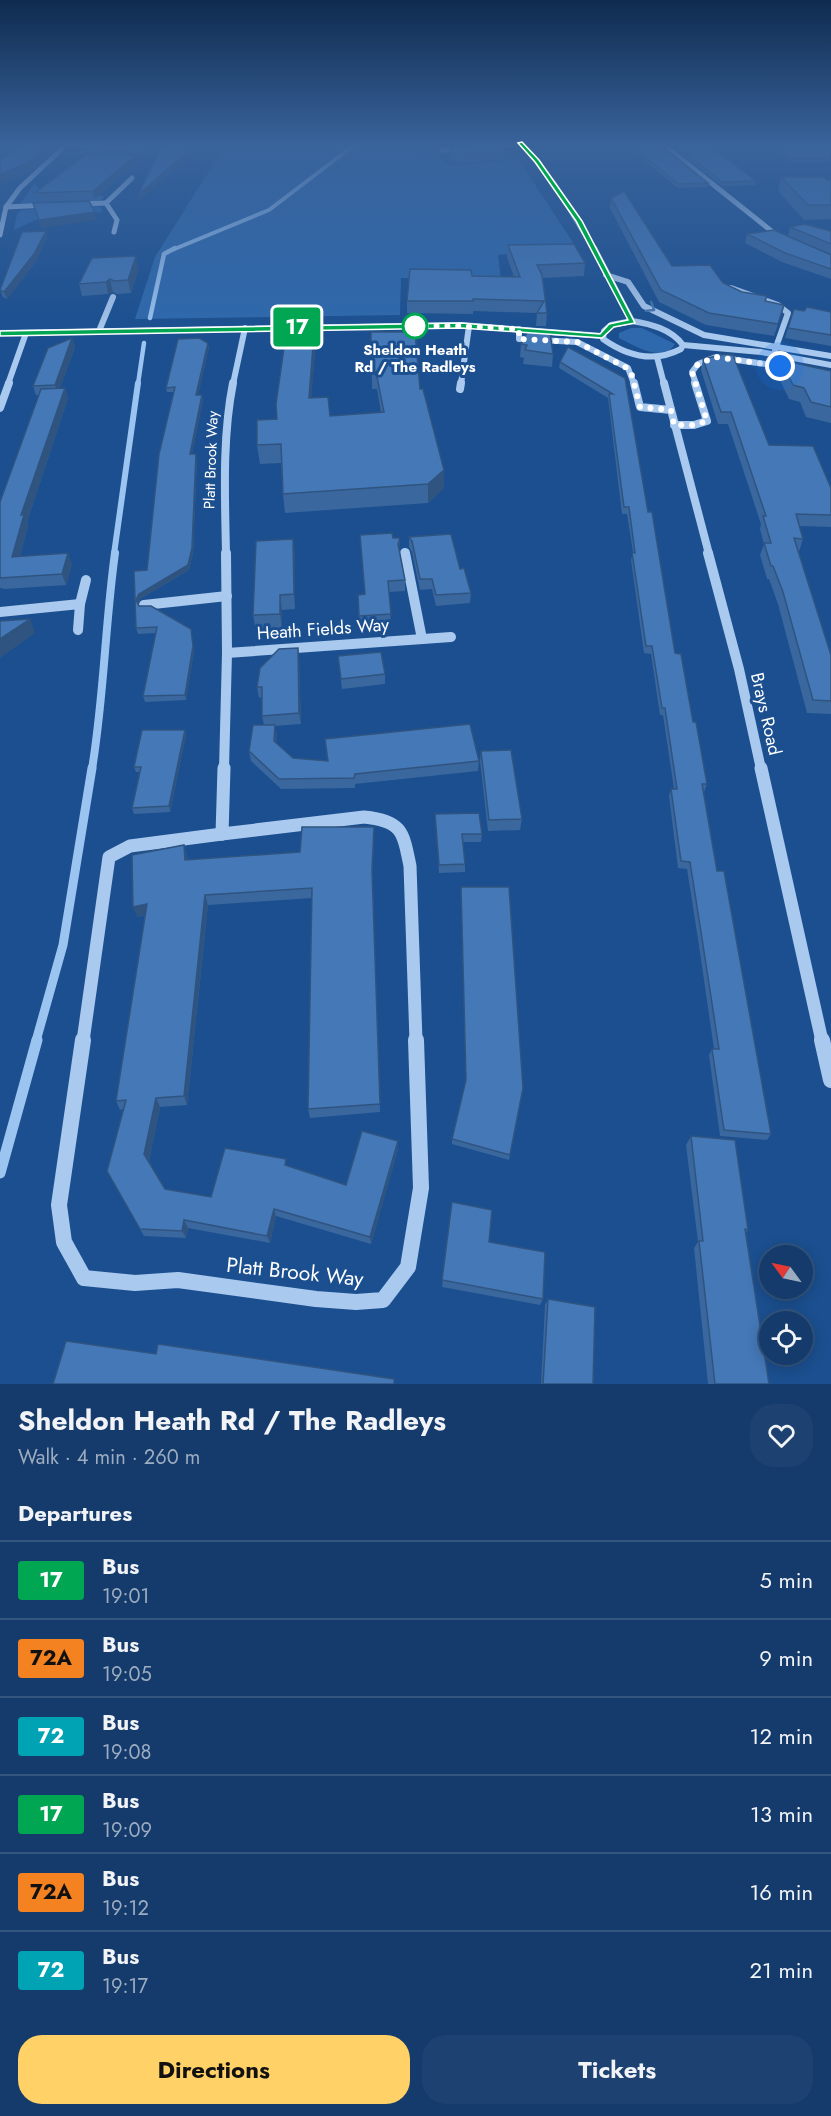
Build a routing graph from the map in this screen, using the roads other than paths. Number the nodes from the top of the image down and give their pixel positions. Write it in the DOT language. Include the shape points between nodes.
graph roads {
  1 [pos="6,207"];
  2 [pos="109,208"];
  3 [pos="569,208"];
  4 [pos="740,208"];
  5 [pos="114,232"];
  6 [pos="0,235"];
  7 [pos="789,243"];
  8 [pos="606,275"];
  9 [pos="730,288"];
  10 [pos="114,297"];
  11 [pos="632,321"];
  12 [pos="469,326"];
  13 [pos="245,328"];
  14 [pos="519,329"];
  15 [pos="99,331"];
  16 [pos="0,333"];
  17 [pos="26,333"];
  18 [pos="602,336"];
  19 [pos="683,345"];
  20 [pos="777,346"];
  21 [pos="773,354"];
  22 [pos="831,356"];
  23 [pos="657,357"];
  24 [pos="831,365"];
  25 [pos="802,369"];
  26 [pos="460,389"];
  27 [pos="0,408"];
  28 [pos="671,410"];
  29 [pos="674,425"];
  30 [pos="405,553"];
  31 [pos="86,580"];
  32 [pos="227,596"];
  33 [pos="80,604"];
  34 [pos="144,605"];
  35 [pos="0,612"];
  36 [pos="78,630"];
  37 [pos="451,637"];
  38 [pos="422,639"];
  39 [pos="227,653"];
  40 [pos="222,834"];
  41 [pos="831,1080"];
  1 -- 6 [label="street"];
  2 -- 5 [label="street" via="117,220"];
  3 -- 8 [label="street"];
  4 -- 7 [label="street"];
  8 -- 11 [label="street"];
  8 -- 20 [label="street, one-way" via="628,282 644,306 704,335"];
  9 -- 20 [label="street" via="778,305 788,314"];
  10 -- 15 [label="street"];
  11 -- 18 [label="street" via="612,325"];
  11 -- 19 [label="street" via="670,334"];
  12 -- 13 [label="street"];
  12 -- 14 [label="street"];
  12 -- 26 [label="street"];
  13 -- 15 [label="street"];
  13 -- 32 [label="street, Platt Brook Way" via="230,403 225,499"];
  14 -- 18 [label="street"];
  14 -- 28 [label="street" via="519,339 577,342 627,368 640,407"];
  15 -- 17 [label="street"];
  16 -- 17 [label="street"];
  17 -- 27 [label="street"];
  18 -- 23 [label="street" via="616,347"];
  19 -- 21 [label="street"];
  19 -- 23 [label="street" via="675,353"];
  20 -- 21 [label="street"];
  20 -- 22 [label="street"];
  21 -- 24 [label="street"];
  23 -- 28 [label="street, Brays Road"];
  25 -- 29 [label="street" via="716,357 698,364 692,372 707,421"];
  28 -- 29 [label="street, Brays Road"];
  29 -- 41 [label="street, Brays Road" via="739,669"];
  30 -- 38 [label="street"];
  31 -- 33 [label="street"];
  32 -- 34 [label="street"];
  32 -- 39 [label="street, Platt Brook Way"];
  33 -- 35 [label="street"];
  33 -- 36 [label="street"];
  37 -- 38 [label="street, Heath Fields Way"];
  38 -- 39 [label="street, Heath Fields Way"];
  39 -- 40 [label="street, Platt Brook Way"];
  40 -- 40 [label="street, Platt Brook Way" via="364,818 384,819 398,826 404,838 410,866 421,1188 408,1268 384,1300 316,1299 178,1280 135,1283 84,1278 64,1242 59,1205 109,857 130,846"];
}
